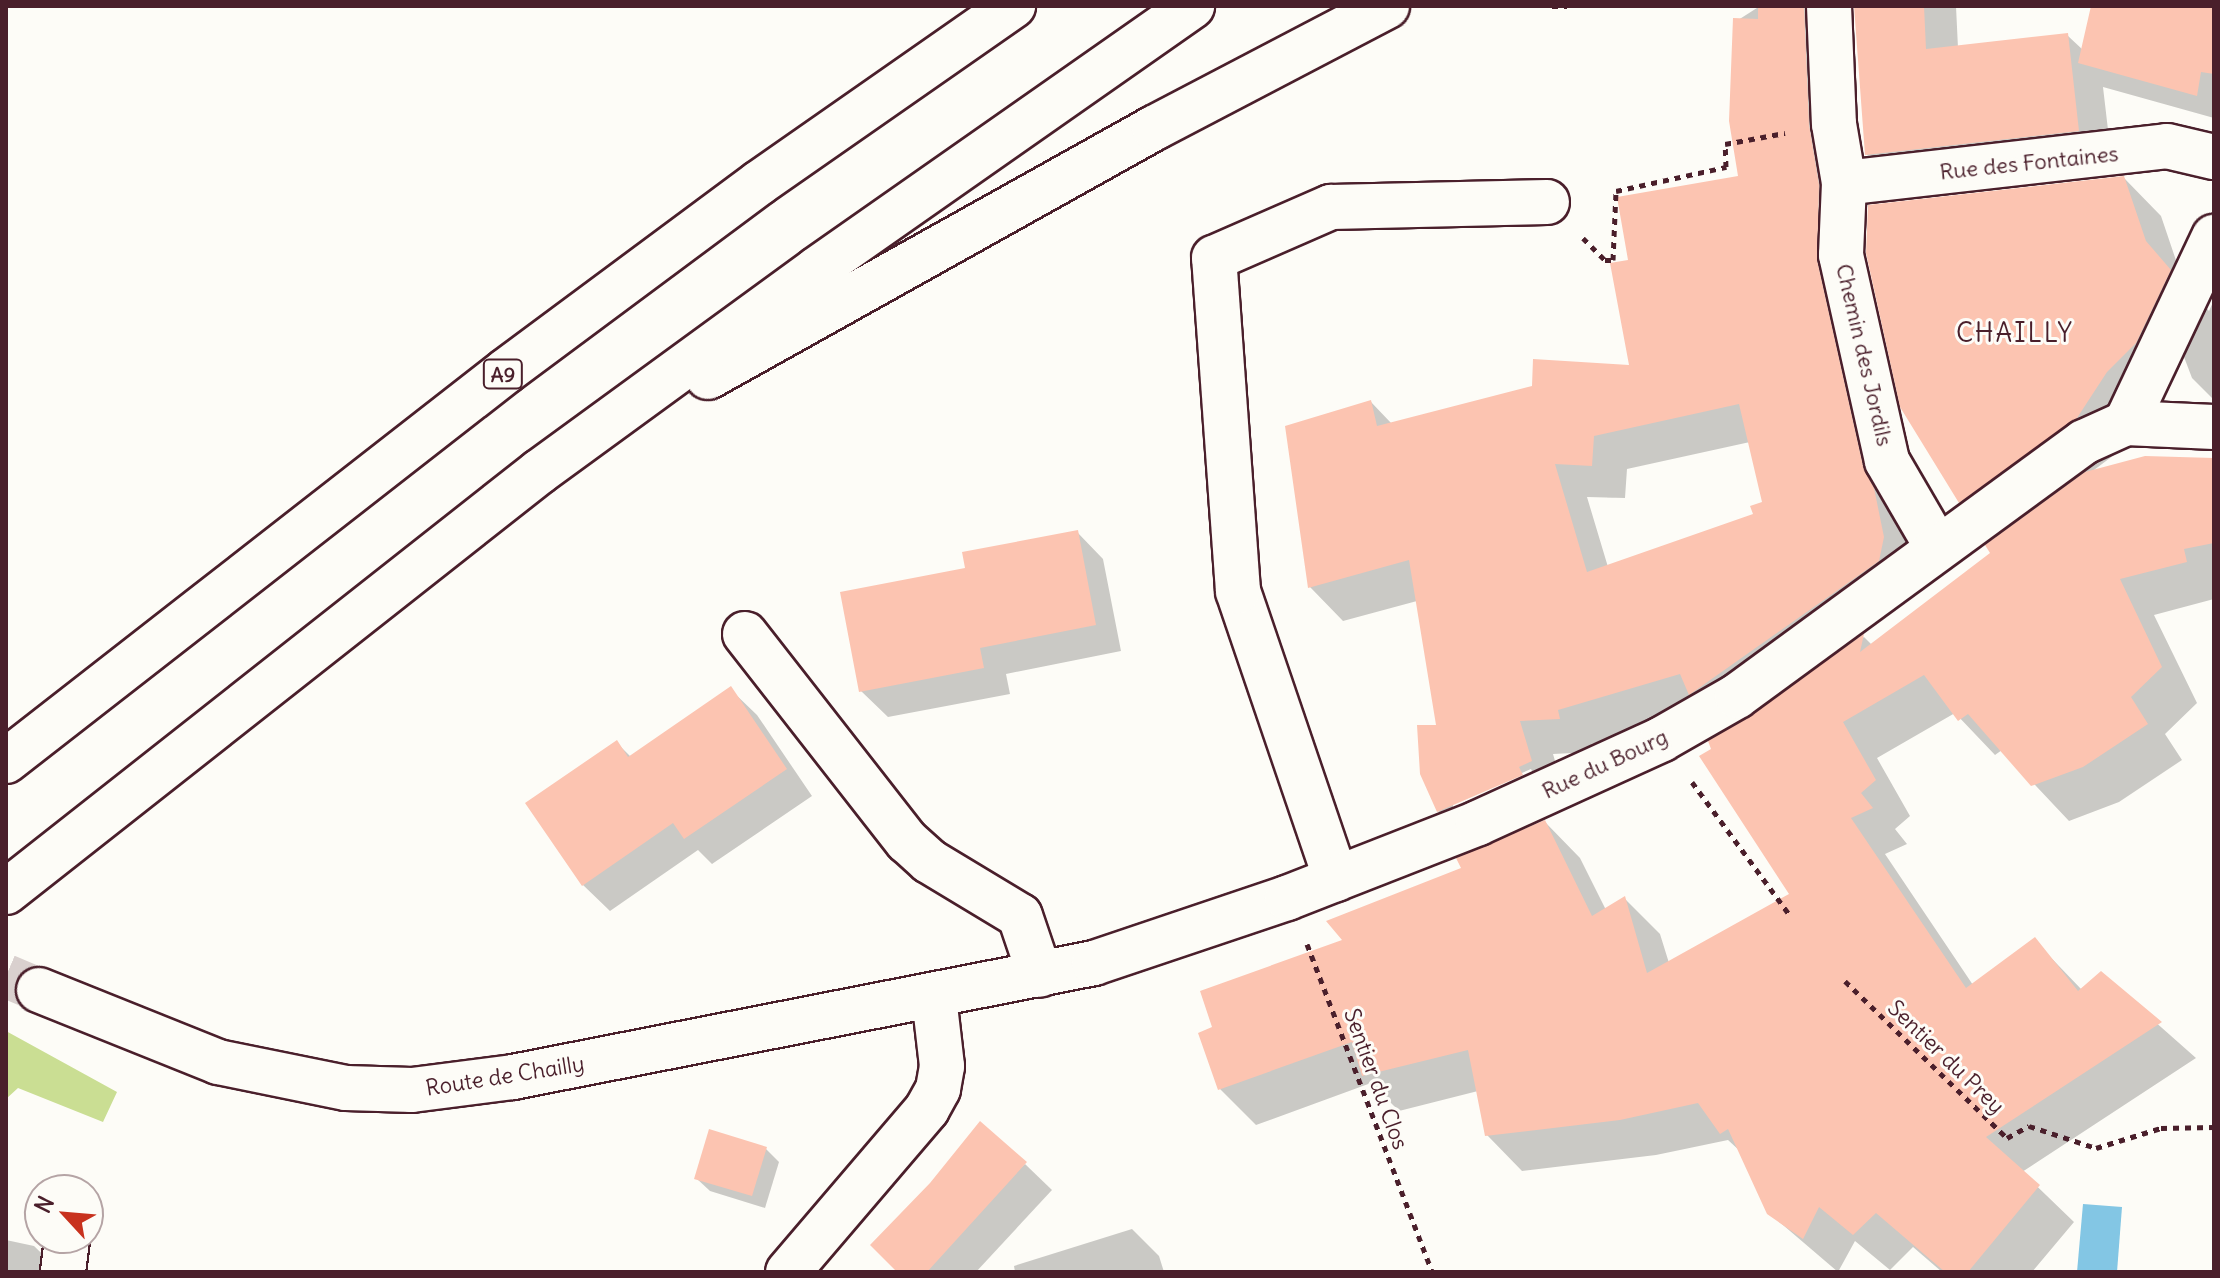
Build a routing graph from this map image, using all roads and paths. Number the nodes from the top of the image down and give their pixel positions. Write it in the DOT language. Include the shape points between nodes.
graph roads {
  1 [pos="1013,6"];
  2 [pos="1192,6"];
  3 [pos="1387,6"];
  4 [pos="1567,6"];
  5 [pos="1829,6"];
  6 [pos="1553,7"];
  7 [pos="1834,124"];
  8 [pos="2214,157"];
  9 [pos="1844,183"];
  10 [pos="1547,202"];
  11 [pos="2214,237"];
  12 [pos="2126,423"];
  13 [pos="2214,427"];
  14 [pos="539,472"];
  15 [pos="1937,547"];
  16 [pos="745,634"];
  17 [pos="1662,739"];
  18 [pos="6,761"];
  19 [pos="1336,879"];
  20 [pos="6,892"];
  21 [pos="1287,898"];
  22 [pos="1789,914"];
  23 [pos="1040,975"];
  24 [pos="1845,981"];
  25 [pos="39,990"];
  26 [pos="934,997"];
  27 [pos="2214,1127"];
  28 [pos="788,1272"];
  29 [pos="1432,1272"];
  1 -- 18 [label="main road, A9" via="759,183 506,371"];
  2 -- 14 [label="main road" via="842,250"];
  3 -- 14 [label="main road" via="1154,128"];
  4 -- 6 [label="path"];
  5 -- 7 [label="main road, Chemin des Jordils"];
  7 -- 9 [label="main road, Chemin des Jordils"];
  7 -- 10 [label="path" via="1725,144 1726,167 1616,191 1613,260 1605,260"];
  8 -- 9 [label="main road, Rue des Fontaines" via="2167,146"];
  9 -- 15 [label="main road, Chemin des Jordils" via="1841,255 1887,461"];
  10 -- 19 [label="main road" via="1331,207 1214,258 1238,591"];
  11 -- 12 [label="main road"];
  12 -- 13 [label="main road"];
  12 -- 15 [label="main road, Rue du Bourg" via="2043,468"];
  14 -- 20 [label="main road"];
  15 -- 17 [label="main road, Rue du Bourg" via="1737,696"];
  16 -- 23 [label="main road" via="907,841 929,861 1020,916"];
  17 -- 19 [label="main road, Rue du Bourg" via="1478,823"];
  17 -- 22 [label="path"];
  19 -- 21 [label="main road, Rue du Bourg"];
  21 -- 23 [label="main road, Rue du Bourg" via="1154,945"];
  21 -- 29 [label="path, Sentier du Clos" via="1330,997"];
  23 -- 26 [label="main road, Rue du Bourg"];
  24 -- 27 [label="path, Sentier du Prey" via="2007,1138 2029,1126 2096,1148 2161,1128"];
  25 -- 26 [label="main road, Route de Chailly" via="218,1062 346,1088 412,1090 513,1077"];
  26 -- 28 [label="main road" via="942,1066 932,1099"];
}
